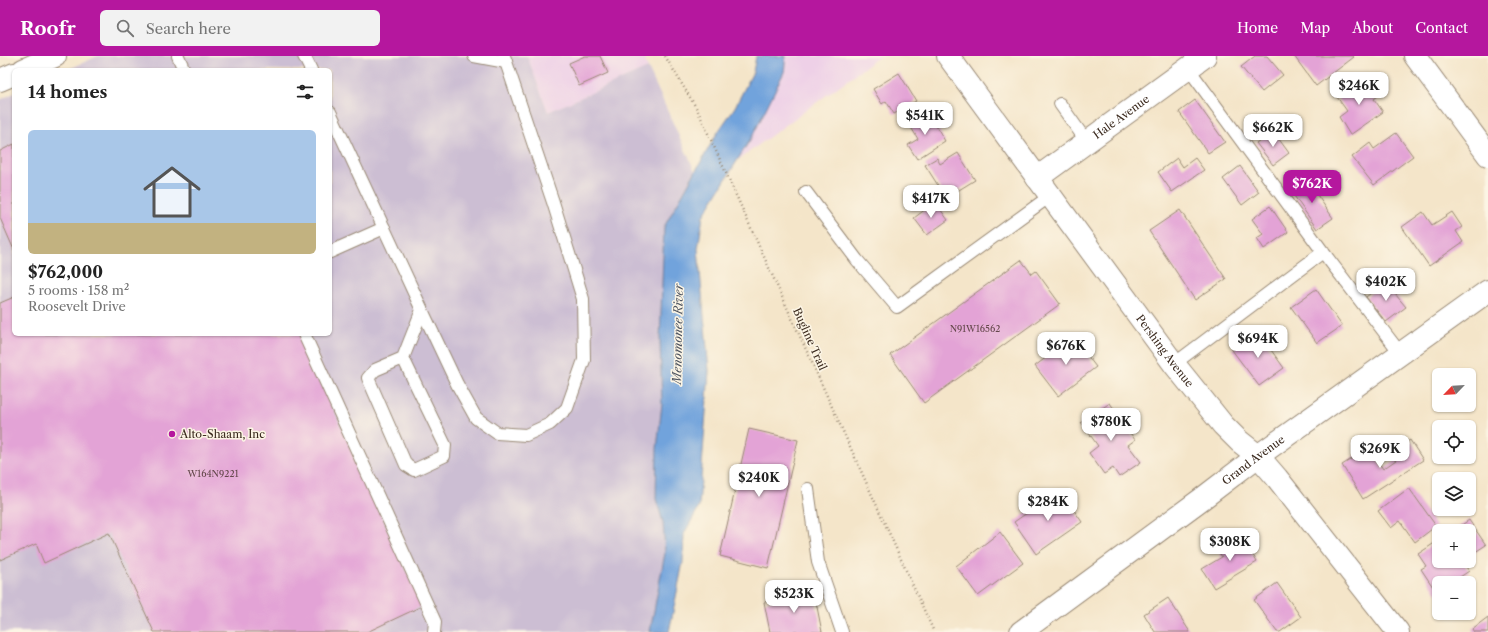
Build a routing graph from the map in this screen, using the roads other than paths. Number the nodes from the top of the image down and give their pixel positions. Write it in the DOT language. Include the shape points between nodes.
graph roads {
  1 [pos="55,56"];
  2 [pos="178,56"];
  3 [pos="304,56"];
  4 [pos="474,56"];
  5 [pos="948,56"];
  6 [pos="1415,56"];
  7 [pos="505,59"];
  8 [pos="1196,62"];
  9 [pos="28,68"];
  10 [pos="183,68"];
  11 [pos="310,68"];
  12 [pos="12,75"];
  13 [pos="0,80"];
  14 [pos="1060,104"];
  15 [pos="332,116"];
  16 [pos="1087,142"];
  17 [pos="1488,155"];
  18 [pos="1037,178"];
  19 [pos="806,192"];
  20 [pos="1050,196"];
  21 [pos="384,228"];
  22 [pos="332,251"];
  23 [pos="1323,252"];
  24 [pos="1488,291"];
  25 [pos="422,310"];
  26 [pos="305,336"];
  27 [pos="1401,354"];
  28 [pos="403,358"];
  29 [pos="1174,364"];
  30 [pos="1258,456"];
  31 [pos="808,489"];
  32 [pos="434,632"];
  33 [pos="842,632"];
  34 [pos="1021,632"];
  35 [pos="1398,632"];
  1 -- 9 [label="street"];
  2 -- 10 [label="lane"];
  3 -- 11 [label="lane"];
  4 -- 7 [label="lane"];
  5 -- 18 [label="street, Pershing Avenue"];
  6 -- 17 [label="street"];
  7 -- 25 [label="lane" via="583,299 584,360 567,408 550,424 526,435 497,433 476,418"];
  8 -- 16 [label="street, Hale Avenue"];
  8 -- 23 [label="lane"];
  12 -- 13 [label="street"];
  14 -- 16 [label="lane"];
  15 -- 21 [label="lane"];
  16 -- 18 [label="street, Hale Avenue"];
  18 -- 20 [label="street, Pershing Avenue"];
  19 -- 20 [label="lane" via="857,260 897,307"];
  20 -- 29 [label="street, Pershing Avenue"];
  21 -- 22 [label="lane"];
  21 -- 25 [label="lane"];
  23 -- 27 [label="lane"];
  23 -- 29 [label="lane"];
  24 -- 27 [label="street, Grand Avenue"];
  25 -- 28 [label="lane"];
  26 -- 32 [label="lane" via="435,622"];
  27 -- 30 [label="street, Grand Avenue"];
  28 -- 28 [label="lane" via="375,370 368,378 406,465 414,470 444,456 445,445"];
  29 -- 30 [label="street, Pershing Avenue" via="1223,425"];
  30 -- 34 [label="street, Grand Avenue"];
  30 -- 35 [label="street, Pershing Avenue"];
  31 -- 33 [label="lane" via="818,562"];
}
